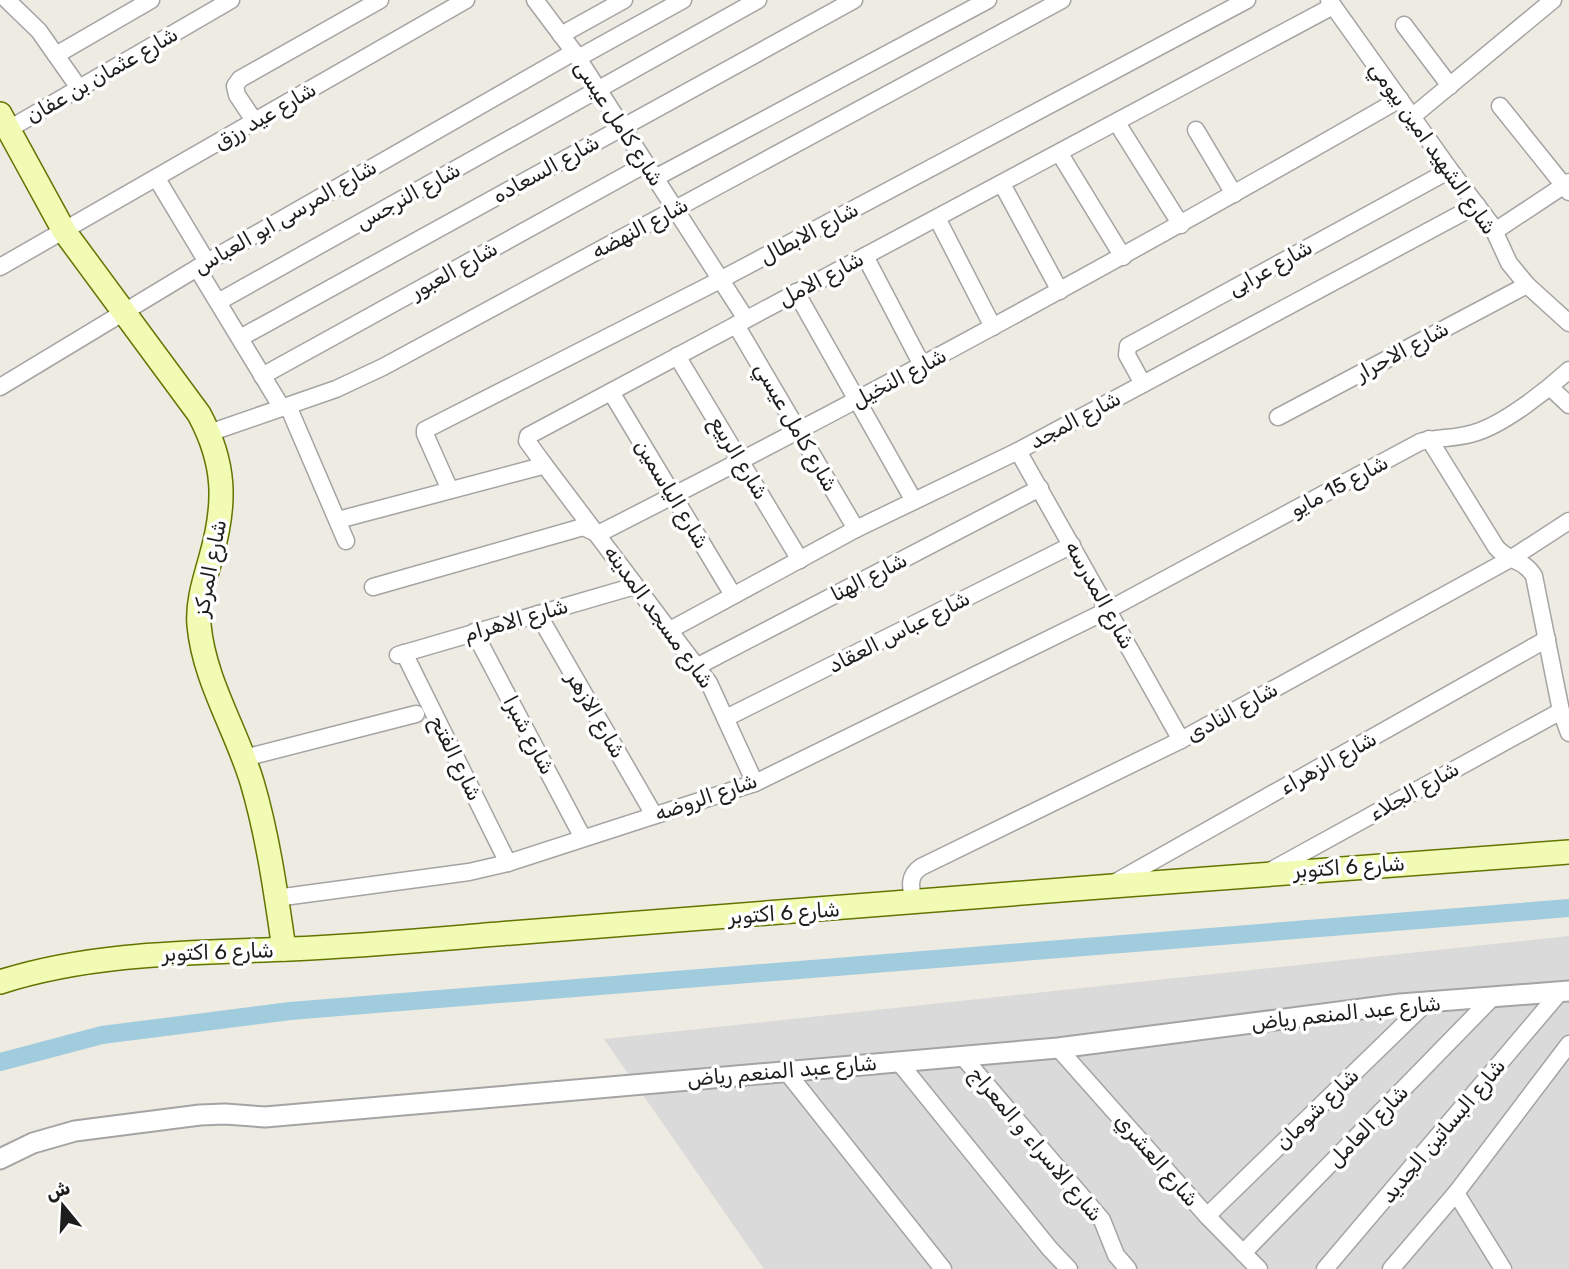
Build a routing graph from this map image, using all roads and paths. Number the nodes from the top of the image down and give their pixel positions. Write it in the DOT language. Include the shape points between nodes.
graph roads {
  1 [pos="31,0"];
  2 [pos="151,0"];
  3 [pos="232,0"];
  4 [pos="380,0"];
  5 [pos="466,0"];
  6 [pos="535,0"];
  7 [pos="624,0"];
  8 [pos="683,0"];
  9 [pos="758,0"];
  10 [pos="854,0"];
  11 [pos="988,0"];
  12 [pos="1062,0"];
  13 [pos="1247,0"];
  14 [pos="1553,0"];
  15 [pos="1331,3"];
  16 [pos="12,4"];
  17 [pos="1404,25"];
  18 [pos="561,36"];
  19 [pos="56,55"];
  20 [pos="576,55"];
  21 [pos="1450,86"];
  22 [pos="79,88"];
  23 [pos="598,90"];
  24 [pos="1400,99"];
  25 [pos="1500,106"];
  26 [pos="1413,116"];
  27 [pos="5,121"];
  28 [pos="255,122"];
  29 [pos="1117,123"];
  30 [pos="622,127"];
  31 [pos="1196,130"];
  32 [pos="1060,154"];
  33 [pos="1450,170"];
  34 [pos="650,171"];
  35 [pos="157,179"];
  36 [pos="1002,184"];
  37 [pos="1567,186"];
  38 [pos="1234,194"];
  39 [pos="1477,205"];
  40 [pos="675,209"];
  41 [pos="937,218"];
  42 [pos="1181,225"];
  43 [pos="64,231"];
  44 [pos="1495,231"];
  45 [pos="865,256"];
  46 [pos="1123,257"];
  47 [pos="202,265"];
  48 [pos="0,267"];
  49 [pos="720,280"];
  50 [pos="1527,285"];
  51 [pos="1060,291"];
  52 [pos="796,292"];
  53 [pos="218,302"];
  54 [pos="123,312"];
  55 [pos="741,322"];
  56 [pos="1569,323"];
  57 [pos="993,327"];
  58 [pos="240,338"];
  59 [pos="677,356"];
  60 [pos="922,365"];
  61 [pos="1569,370"];
  62 [pos="262,376"];
  63 [pos="1143,384"];
  64 [pos="0,387"];
  65 [pos="1550,387"];
  66 [pos="611,392"];
  67 [pos="857,400"];
  68 [pos="1569,405"];
  69 [pos="285,407"];
  70 [pos="1278,417"];
  71 [pos="799,431"];
  72 [pos="209,433"];
  73 [pos="1429,439"];
  74 [pos="1018,451"];
  75 [pos="741,462"];
  76 [pos="543,463"];
  77 [pos="1040,488"];
  78 [pos="450,490"];
  79 [pos="673,496"];
  80 [pos="914,501"];
  81 [pos="338,520"];
  82 [pos="1569,521"];
  83 [pos="856,529"];
  84 [pos="598,534"];
  85 [pos="346,541"];
  86 [pos="1072,545"];
  87 [pos="1512,558"];
  88 [pos="800,559"];
  89 [pos="635,586"];
  90 [pos="373,587"];
  91 [pos="733,596"];
  92 [pos="1108,610"];
  93 [pos="538,614"];
  94 [pos="670,630"];
  95 [pos="474,632"];
  96 [pos="1547,639"];
  97 [pos="401,654"];
  98 [pos="698,666"];
  99 [pos="1561,711"];
  100 [pos="416,713"];
  101 [pos="726,718"];
  102 [pos="1569,733"];
  103 [pos="1181,740"];
  104 [pos="244,758"];
  105 [pos="755,783"];
  106 [pos="654,815"];
  107 [pos="583,838"];
  108 [pos="1569,852"];
  109 [pos="508,863"];
  110 [pos="1268,872"];
  111 [pos="1109,886"];
  112 [pos="276,898"];
  113 [pos="914,903"];
  114 [pos="284,949"];
  115 [pos="0,982"];
  116 [pos="1565,992"];
  117 [pos="1492,998"];
  118 [pos="1427,1002"];
  119 [pos="1569,1044"];
  120 [pos="1058,1048"];
  121 [pos="963,1057"];
  122 [pos="898,1061"];
  123 [pos="786,1071"];
  124 [pos="0,1159"];
  125 [pos="1456,1193"];
  126 [pos="1207,1216"];
  127 [pos="1243,1253"];
  128 [pos="1063,1263"];
  129 [pos="943,1269"];
  130 [pos="1044,1269"];
  131 [pos="1128,1269"];
  132 [pos="1259,1269"];
  133 [pos="1325,1269"];
  134 [pos="1391,1269"];
  135 [pos="1503,1269"];
  1 -- 16 [label="street"];
  2 -- 19 [label="street"];
  3 -- 22 [label="street, شارع عثمان بن عفان"];
  4 -- 28 [label="street" via="240,79 235,86 237,95"];
  5 -- 28 [label="street, شارع عيد رزق"];
  6 -- 18 [label="street, شارع كامل عيسى"];
  7 -- 18 [label="street"];
  8 -- 20 [label="street, شارع المرسى ابو العباس"];
  9 -- 23 [label="street, شارع النرجس"];
  10 -- 30 [label="street, شارع السعاده"];
  11 -- 34 [label="street, شارع العبور"];
  12 -- 40 [label="street, شارع النهضه"];
  13 -- 49 [label="street, شارع الابطال"];
  14 -- 21 [label="street"];
  15 -- 24 [label="street, شارع الشهيد امين بيومي"];
  15 -- 29 [label="street, شارع الامل"];
  16 -- 19 [label="street"];
  17 -- 21 [label="street"];
  18 -- 20 [label="street, شارع كامل عيسى"];
  19 -- 22 [label="street"];
  20 -- 23 [label="street, شارع كامل عيسى"];
  20 -- 47 [label="street, شارع المرسى ابو العباس"];
  21 -- 26 [label="street"];
  22 -- 27 [label="street, شارع عثمان بن عفان"];
  23 -- 30 [label="street, شارع كامل عيسى"];
  23 -- 53 [label="street, شارع النرجس"];
  24 -- 26 [label="street, شارع الشهيد امين بيومي"];
  24 -- 38 [label="street, شارع النخيل"];
  25 -- 37 [label="street"];
  26 -- 33 [label="street, شارع الشهيد امين بيومي"];
  27 -- 43 [label="main road, شارع المركز"];
  28 -- 35 [label="street, شارع عيد رزق"];
  29 -- 32 [label="street, شارع الامل"];
  29 -- 42 [label="street"];
  30 -- 34 [label="street, شارع كامل عيسى"];
  30 -- 58 [label="street, شارع السعاده"];
  31 -- 38 [label="street"];
  32 -- 36 [label="street, شارع الامل"];
  32 -- 46 [label="street"];
  33 -- 39 [label="street, شارع الشهيد امين بيومي"];
  33 -- 63 [label="street, شارع عرابى" via="1128,346 1127,355"];
  34 -- 40 [label="street, شارع كامل عيسى"];
  34 -- 62 [label="street, شارع العبور"];
  35 -- 43 [label="street, شارع عيد رزق"];
  35 -- 47 [label="street"];
  36 -- 41 [label="street, شارع الامل"];
  36 -- 51 [label="street"];
  37 -- 44 [label="street"];
  38 -- 42 [label="street, شارع النخيل"];
  39 -- 44 [label="street, شارع الشهيد امين بيومي"];
  39 -- 63 [label="street, شارع المجد"];
  40 -- 49 [label="street, شارع كامل عيسى"];
  40 -- 69 [label="street, شارع النهضه" via="383,367"];
  41 -- 45 [label="street, شارع الامل"];
  41 -- 57 [label="street"];
  42 -- 46 [label="street, شارع النخيل"];
  43 -- 48 [label="street, شارع عيد رزق"];
  43 -- 54 [label="main road, شارع المركز"];
  44 -- 50 [label="street, شارع الشهيد امين بيومي" via="1509,263"];
  45 -- 52 [label="street, شارع الامل"];
  45 -- 60 [label="street"];
  46 -- 51 [label="street, شارع النخيل"];
  47 -- 53 [label="street"];
  47 -- 54 [label="street, شارع المرسى ابو العباس"];
  49 -- 55 [label="street, شارع كامل عيسى"];
  49 -- 78 [label="street, شارع الابطال" via="425,430"];
  50 -- 56 [label="street, شارع الشهيد امين بيومي"];
  50 -- 70 [label="street, شارع الاحرار"];
  51 -- 57 [label="street, شارع النخيل"];
  52 -- 55 [label="street, شارع الامل"];
  52 -- 67 [label="street"];
  53 -- 58 [label="street"];
  54 -- 64 [label="street, شارع المرسى ابو العباس"];
  54 -- 72 [label="main road, شارع المركز"];
  55 -- 59 [label="street, شارع الامل"];
  55 -- 71 [label="street, شارع كامل عيسي"];
  57 -- 60 [label="street, شارع النخيل"];
  58 -- 62 [label="street"];
  59 -- 66 [label="street, شارع الامل"];
  59 -- 75 [label="street, شارع الربيع"];
  60 -- 67 [label="street, شارع النخيل"];
  61 -- 65 [label="street, شارع 15 مايو"];
  62 -- 69 [label="street"];
  63 -- 74 [label="street, شارع المجد"];
  65 -- 68 [label="street"];
  65 -- 73 [label="street, شارع 15 مايو" via="1489,428"];
  66 -- 76 [label="street, شارع الامل" via="527,437"];
  66 -- 79 [label="street, شارع الياسمين"];
  67 -- 71 [label="street, شارع النخيل"];
  67 -- 80 [label="street"];
  69 -- 72 [label="street, شارع النهضه"];
  69 -- 81 [label="street"];
  71 -- 75 [label="street, شارع النخيل"];
  71 -- 83 [label="street, شارع كامل عيسي"];
  72 -- 104 [label="main road, شارع المركز" via="222,479 222,503 200,600 201,643"];
  73 -- 87 [label="street" via="1500,553"];
  73 -- 92 [label="street, شارع 15 مايو"];
  74 -- 77 [label="street, شارع المدرسه"];
  74 -- 80 [label="street, شارع المجد"];
  75 -- 79 [label="street, شارع النخيل"];
  75 -- 88 [label="street, شارع الربيع"];
  76 -- 78 [label="street"];
  76 -- 84 [label="street, شارع مسجد المدينه"];
  77 -- 86 [label="street, شارع المدرسه"];
  77 -- 98 [label="street, شارع الهنا"];
  78 -- 81 [label="street"];
  79 -- 84 [label="street, شارع النخيل"];
  79 -- 91 [label="street, شارع الياسمين"];
  80 -- 83 [label="street, شارع المجد"];
  81 -- 85 [label="street"];
  82 -- 87 [label="street, شارع النادى"];
  83 -- 88 [label="street, شارع المجد"];
  84 -- 89 [label="street, شارع مسجد المدينه"];
  84 -- 90 [label="street" via="583,527"];
  86 -- 92 [label="street, شارع المدرسه"];
  86 -- 101 [label="street, شارع عباس العقاد"];
  87 -- 96 [label="street" via="1534,576"];
  87 -- 103 [label="street, شارع النادى"];
  88 -- 91 [label="street, شارع المجد"];
  89 -- 93 [label="street, شارع الاهرام"];
  89 -- 94 [label="street, شارع مسجد المدينه"];
  91 -- 94 [label="street, شارع المجد"];
  92 -- 103 [label="street, شارع المدرسه"];
  92 -- 105 [label="street, شارع الروضه"];
  93 -- 95 [label="street, شارع الاهرام"];
  93 -- 106 [label="street, شارع الازهر"];
  94 -- 98 [label="street, شارع مسجد المدينه"];
  95 -- 97 [label="street, شارع الاهرام"];
  95 -- 107 [label="street, شارع شبرا"];
  96 -- 99 [label="street"];
  96 -- 111 [label="street, شارع الزهراء"];
  97 -- 109 [label="street, شارع الفتح"];
  98 -- 101 [label="street, شارع مسجد المدينه"];
  99 -- 102 [label="street"];
  99 -- 110 [label="street, شارع الجلاء"];
  100 -- 104 [label="street"];
  101 -- 105 [label="street, شارع مسجد المدينه"];
  103 -- 113 [label="street, شارع النادى" via="916,869 910,884"];
  104 -- 112 [label="main road, شارع المركز"];
  105 -- 106 [label="street, شارع الروضه"];
  106 -- 107 [label="street, شارع الروضه"];
  107 -- 109 [label="street, شارع الروضه"];
  108 -- 110 [label="main road, شارع 6 اكتوبر"];
  109 -- 112 [label="street, شارع الروضه"];
  110 -- 111 [label="main road, شارع 6 اكتوبر"];
  111 -- 113 [label="main road, شارع 6 اكتوبر"];
  112 -- 114 [label="main road, شارع المركز"];
  113 -- 114 [label="main road, شارع 6 اكتوبر"];
  114 -- 115 [label="main road, شارع 6 اكتوبر" via="138,955 79,962"];
  116 -- 117 [label="street, شارع عبد المنعم رياض"];
  116 -- 133 [label="street, شارع البساتين الجديد"];
  117 -- 118 [label="street, شارع عبد المنعم رياض"];
  117 -- 127 [label="street, شارع العامل"];
  118 -- 120 [label="street, شارع عبد المنعم رياض"];
  118 -- 126 [label="street, شارع شومان"];
  119 -- 125 [label="street"];
  120 -- 121 [label="street, شارع عبد المنعم رياض"];
  120 -- 126 [label="street, شارع العشري"];
  121 -- 122 [label="street, شارع عبد المنعم رياض"];
  121 -- 131 [label="street, شارع الاسراء و المعراج" via="1102,1220 1116,1255"];
  122 -- 123 [label="street, شارع عبد المنعم رياض"];
  122 -- 128 [label="street"];
  123 -- 124 [label="street, شارع عبد المنعم رياض" via="265,1117 200,1115 75,1131"];
  123 -- 129 [label="street"];
  125 -- 134 [label="street"];
  125 -- 135 [label="street"];
  126 -- 127 [label="street, شارع العشري"];
  127 -- 132 [label="street, شارع العشري"];
  128 -- 130 [label="street"];
}
